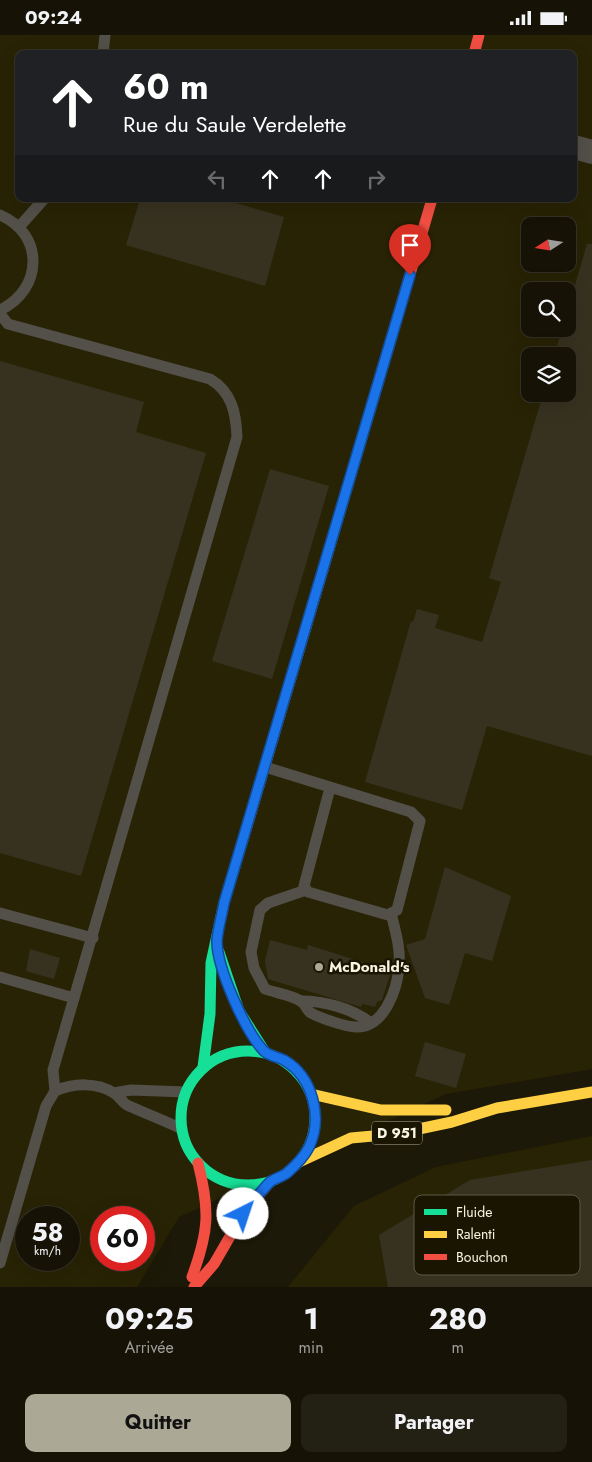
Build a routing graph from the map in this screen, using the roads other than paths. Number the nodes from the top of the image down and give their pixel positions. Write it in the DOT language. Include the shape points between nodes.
graph roads {
  1 [pos="105,35"];
  2 [pos="479,35"];
  3 [pos="103,50"];
  4 [pos="475,50"];
  5 [pos="577,148"];
  6 [pos="592,152"];
  7 [pos="41,202"];
  8 [pos="431,202"];
  9 [pos="0,215"];
  10 [pos="19,227"];
  11 [pos="0,310"];
  12 [pos="0,315"];
  13 [pos="265,767"];
  14 [pos="330,789"];
  15 [pos="306,890"];
  16 [pos="0,913"];
  17 [pos="391,913"];
  18 [pos="93,939"];
  19 [pos="217,941"];
  20 [pos="0,977"];
  21 [pos="74,999"];
  22 [pos="265,1052"];
  23 [pos="203,1067"];
  24 [pos="55,1091"];
  25 [pos="186,1092"];
  26 [pos="592,1092"];
  27 [pos="114,1093"];
  28 [pos="311,1094"];
  29 [pos="497,1108"];
  30 [pos="182,1129"];
  31 [pos="298,1162"];
  32 [pos="198,1163"];
  33 [pos="272,1181"];
  34 [pos="0,1263"];
  35 [pos="189,1287"];
  36 [pos="194,1287"];
  1 -- 3 [label="lane"];
  2 -- 4 [label="main road"];
  5 -- 6 [label="street"];
  7 -- 10 [label="lane"];
  8 -- 13 [label="main road"];
  9 -- 10 [label="lane"];
  10 -- 11 [label="lane" via="32,249 32,274 20,297"];
  12 -- 18 [label="lane" via="8,324 210,379 219,384 236,412 237,437"];
  13 -- 14 [label="lane"];
  13 -- 19 [label="main road" via="224,903"];
  14 -- 15 [label="lane" via="304,886"];
  14 -- 17 [label="lane" via="411,812 420,821 397,910"];
  15 -- 17 [label="lane" via="388,915"];
  15 -- 17 [label="lane" via="260,909 250,952 254,968 265,989 301,1001 316,1001 357,1013 371,1023 388,1005 399,966"];
  16 -- 18 [label="lane"];
  18 -- 21 [label="lane"];
  19 -- 22 [label="main road" via="220,959 239,1011"];
  19 -- 23 [label="main road" via="211,963 210,1014"];
  20 -- 21 [label="lane"];
  21 -- 24 [label="lane" via="53,1070"];
  22 -- 23 [label="main road" via="243,1050 229,1053"];
  22 -- 28 [label="main road" via="285,1061 301,1075"];
  23 -- 25 [label="main road"];
  24 -- 27 [label="lane" via="75,1084"];
  24 -- 34 [label="lane" via="46,1106"];
  25 -- 27 [label="lane" via="131,1090"];
  25 -- 30 [label="main road"];
  26 -- 29 [label="main road, D 951"];
  27 -- 30 [label="lane" via="126,1105"];
  28 -- 29 [label="main road, D 951" via="381,1110"];
  28 -- 31 [label="main road" via="316,1112 314,1130 309,1147"];
  29 -- 31 [label="main road, D 951" via="452,1122 350,1139"];
  30 -- 32 [label="main road" via="186,1145"];
  31 -- 33 [label="main road"];
  32 -- 33 [label="main road" via="232,1183 252,1185"];
  32 -- 35 [label="main road" via="208,1199 208,1226"];
  33 -- 36 [label="main road" via="243,1214 214,1264"];
}
